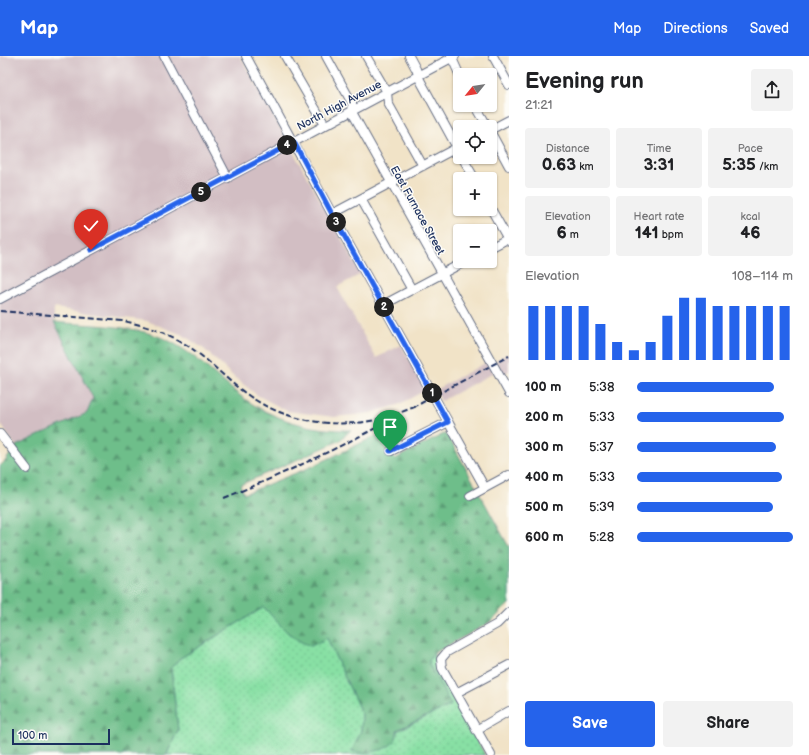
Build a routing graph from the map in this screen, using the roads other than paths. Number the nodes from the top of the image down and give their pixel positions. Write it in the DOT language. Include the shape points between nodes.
graph roads {
  1 [pos="164,56"];
  2 [pos="246,56"];
  3 [pos="285,56"];
  4 [pos="326,56"];
  5 [pos="366,56"];
  6 [pos="409,56"];
  7 [pos="493,56"];
  8 [pos="452,57"];
  9 [pos="457,68"];
  10 [pos="418,76"];
  11 [pos="509,85"];
  12 [pos="387,92"];
  13 [pos="353,110"];
  14 [pos="509,120"];
  15 [pos="325,125"];
  16 [pos="497,126"];
  17 [pos="453,138"];
  18 [pos="294,142"];
  19 [pos="497,143"];
  20 [pos="453,152"];
  21 [pos="423,166"];
  22 [pos="509,166"];
  23 [pos="228,178"];
  24 [pos="391,183"];
  25 [pos="361,199"];
  26 [pos="332,214"];
  27 [pos="495,216"];
  28 [pos="509,239"];
  29 [pos="497,245"];
  30 [pos="453,268"];
  31 [pos="442,274"];
  32 [pos="412,290"];
  33 [pos="0,299"];
  34 [pos="383,305"];
  35 [pos="509,394"];
  36 [pos="448,422"];
  37 [pos="0,434"];
  38 [pos="390,451"];
  39 [pos="27,469"];
  40 [pos="509,475"];
  41 [pos="485,488"];
  42 [pos="470,496"];
  43 [pos="509,612"];
  44 [pos="509,665"];
  45 [pos="456,693"];
  46 [pos="509,711"];
  47 [pos="476,730"];
  48 [pos="491,755"];
  1 -- 23 [label="street"];
  2 -- 18 [label="street"];
  3 -- 15 [label="street"];
  4 -- 13 [label="street, East Furnace Street" via="352,103"];
  5 -- 12 [label="street"];
  6 -- 10 [label="street"];
  7 -- 11 [label="street"];
  8 -- 9 [label="street"];
  8 -- 10 [label="street, North High Avenue"];
  10 -- 12 [label="street, North High Avenue"];
  10 -- 17 [label="street"];
  12 -- 13 [label="street, North High Avenue"];
  12 -- 21 [label="street" via="388,102"];
  13 -- 15 [label="street, North High Avenue"];
  13 -- 24 [label="street, East Furnace Street"];
  14 -- 16 [label="street"];
  15 -- 18 [label="street, North High Avenue"];
  18 -- 23 [label="street, North High Avenue"];
  18 -- 26 [label="street"];
  19 -- 22 [label="street"];
  20 -- 21 [label="street"];
  21 -- 24 [label="street"];
  23 -- 33 [label="street, North High Avenue"];
  24 -- 25 [label="street"];
  24 -- 31 [label="street, East Furnace Street"];
  25 -- 26 [label="street"];
  25 -- 32 [label="street"];
  26 -- 34 [label="street"];
  27 -- 28 [label="street"];
  28 -- 29 [label="street"];
  30 -- 31 [label="street"];
  31 -- 32 [label="street"];
  31 -- 35 [label="street, East Furnace Street"];
  32 -- 34 [label="street"];
  34 -- 36 [label="street"];
  36 -- 38 [label="street"];
  36 -- 41 [label="street"];
  37 -- 39 [label="street"];
  40 -- 41 [label="street"];
  41 -- 42 [label="street"];
  43 -- 45 [label="street" via="497,624 447,652 441,659 442,668"];
  44 -- 45 [label="street"];
  45 -- 47 [label="street"];
  46 -- 47 [label="street"];
  47 -- 48 [label="street"];
}
